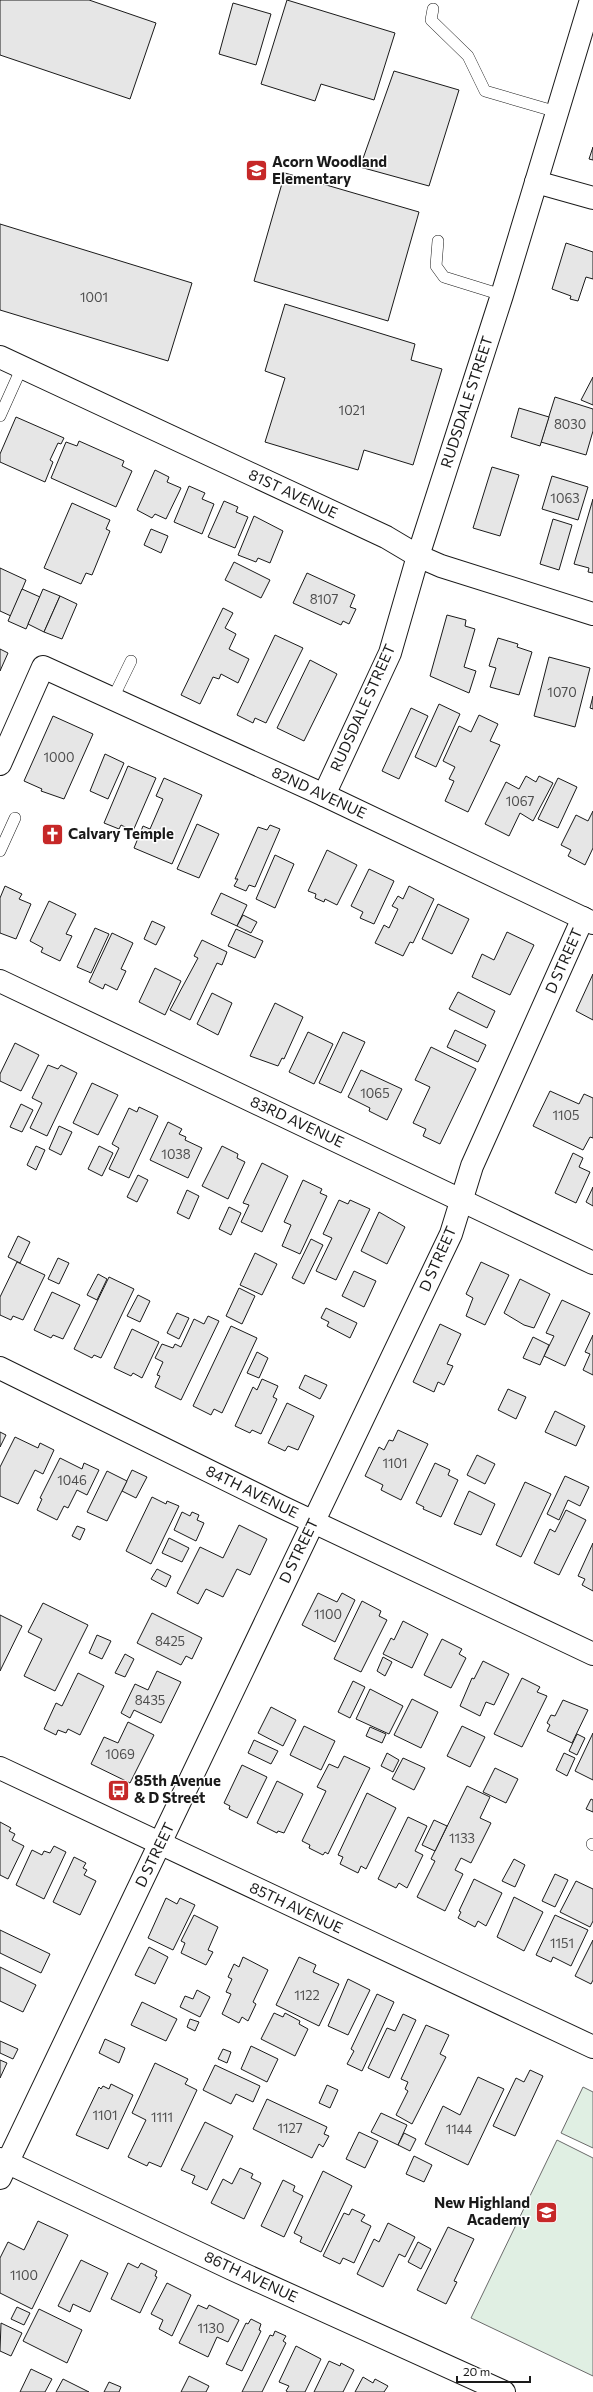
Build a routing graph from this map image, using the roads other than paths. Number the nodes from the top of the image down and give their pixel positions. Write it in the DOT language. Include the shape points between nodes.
graph roads {
  1 [pos="591,0"];
  2 [pos="433,9"];
  3 [pos="557,112"];
  4 [pos="536,182"];
  5 [pos="593,198"];
  6 [pos="438,241"];
  7 [pos="502,295"];
  8 [pos="0,357"];
  9 [pos="22,367"];
  10 [pos="0,416"];
  11 [pos="418,556"];
  12 [pos="593,614"];
  13 [pos="131,661"];
  14 [pos="113,698"];
  15 [pos="2,754"];
  16 [pos="324,796"];
  17 [pos="15,818"];
  18 [pos="0,851"];
  19 [pos="588,921"];
  20 [pos="0,981"];
  21 [pos="462,1200"];
  22 [pos="593,1263"];
  23 [pos="0,1368"];
  24 [pos="313,1522"];
  25 [pos="593,1654"];
  26 [pos="0,1768"];
  27 [pos="161,1844"];
  28 [pos="593,2047"];
  29 [pos="2,2166"];
  30 [pos="504,2392"];
  1 -- 3 [label="street, RUDSDALE STREET"];
  2 -- 3 [label="lane" via="430,20 468,56 485,91"];
  3 -- 4 [label="street, RUDSDALE STREET"];
  4 -- 5 [label="street"];
  4 -- 7 [label="street, RUDSDALE STREET"];
  6 -- 7 [label="lane" via="436,266 444,277"];
  7 -- 11 [label="street, RUDSDALE STREET"];
  8 -- 9 [label="street, 81ST AVENUE"];
  9 -- 10 [label="lane"];
  9 -- 11 [label="street, 81ST AVENUE" via="386,537"];
  11 -- 12 [label="street, 81ST AVENUE"];
  11 -- 16 [label="street, RUDSDALE STREET" via="390,653"];
  13 -- 14 [label="lane"];
  14 -- 15 [label="street, 82ND AVENUE" via="43,667"];
  14 -- 16 [label="street, 82ND AVENUE"];
  16 -- 19 [label="street, 82ND AVENUE"];
  17 -- 18 [label="lane"];
  19 -- 21 [label="street, D STREET" via="472,1166"];
  20 -- 21 [label="street, 83RD AVENUE"];
  21 -- 22 [label="street, 83RD AVENUE"];
  21 -- 24 [label="street, D STREET" via="451,1234"];
  23 -- 24 [label="street, 84TH AVENUE"];
  24 -- 25 [label="street, 84TH AVENUE"];
  24 -- 27 [label="street, D STREET"];
  26 -- 27 [label="street, 85TH AVENUE"];
  27 -- 28 [label="street, 85TH AVENUE"];
  27 -- 29 [label="street, D STREET"];
  29 -- 30 [label="street, 86TH AVENUE"];
}
